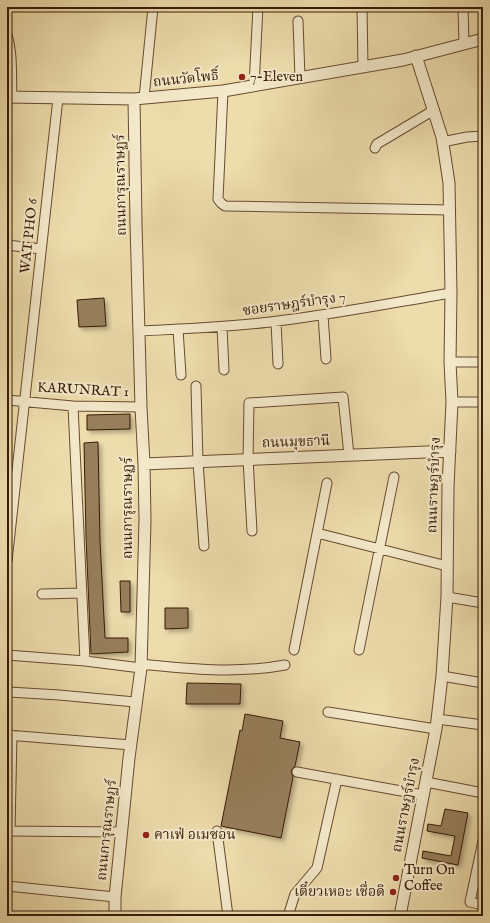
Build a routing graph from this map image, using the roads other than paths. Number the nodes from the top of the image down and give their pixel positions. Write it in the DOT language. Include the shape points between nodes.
graph roads {
  1 [pos="143,7"];
  2 [pos="258,7"];
  3 [pos="362,7"];
  4 [pos="463,7"];
  5 [pos="153,8"];
  6 [pos="298,21"];
  7 [pos="7,35"];
  8 [pos="483,39"];
  9 [pos="464,44"];
  10 [pos="416,56"];
  11 [pos="363,67"];
  12 [pos="300,78"];
  13 [pos="254,86"];
  14 [pos="223,91"];
  15 [pos="9,97"];
  16 [pos="58,98"];
  17 [pos="139,99"];
  18 [pos="434,110"];
  19 [pos="483,136"];
  20 [pos="442,142"];
  21 [pos="375,148"];
  22 [pos="450,210"];
  23 [pos="7,245"];
  24 [pos="42,249"];
  25 [pos="451,293"];
  26 [pos="323,315"];
  27 [pos="276,322"];
  28 [pos="222,327"];
  29 [pos="178,329"];
  30 [pos="139,331"];
  31 [pos="326,359"];
  32 [pos="450,362"];
  33 [pos="483,362"];
  34 [pos="278,364"];
  35 [pos="224,370"];
  36 [pos="181,375"];
  37 [pos="196,386"];
  38 [pos="7,400"];
  39 [pos="24,401"];
  40 [pos="452,402"];
  41 [pos="483,402"];
  42 [pos="73,406"];
  43 [pos="141,407"];
  44 [pos="450,451"];
  45 [pos="349,455"];
  46 [pos="248,459"];
  47 [pos="198,462"];
  48 [pos="144,464"];
  49 [pos="394,477"];
  50 [pos="327,483"];
  51 [pos="252,531"];
  52 [pos="317,533"];
  53 [pos="204,546"];
  54 [pos="380,548"];
  55 [pos="7,561"];
  56 [pos="447,566"];
  57 [pos="82,593"];
  58 [pos="42,594"];
  59 [pos="447,598"];
  60 [pos="483,603"];
  61 [pos="294,650"];
  62 [pos="359,650"];
  63 [pos="7,655"];
  64 [pos="84,661"];
  65 [pos="285,665"];
  66 [pos="141,666"];
  67 [pos="442,676"];
  68 [pos="483,683"];
  69 [pos="9,692"];
  70 [pos="136,702"];
  71 [pos="328,712"];
  72 [pos="436,724"];
  73 [pos="483,725"];
  74 [pos="10,735"];
  75 [pos="131,744"];
  76 [pos="297,772"];
  77 [pos="337,779"];
  78 [pos="426,782"];
  79 [pos="483,792"];
  80 [pos="423,795"];
  81 [pos="8,831"];
  82 [pos="217,831"];
  83 [pos="122,832"];
  84 [pos="483,841"];
  85 [pos="7,886"];
  86 [pos="115,897"];
  87 [pos="483,905"];
  88 [pos="115,916"];
  89 [pos="228,916"];
  90 [pos="288,916"];
  91 [pos="400,916"];
  1 -- 5 [label="street"];
  2 -- 13 [label="street"];
  3 -- 11 [label="street"];
  4 -- 9 [label="street"];
  5 -- 17 [label="street"];
  6 -- 12 [label="street"];
  7 -- 15 [label="street" via="11,64"];
  8 -- 9 [label="street, ถนนวัดโพธิ์"];
  9 -- 10 [label="street, ถนนวัดโพธิ์"];
  10 -- 11 [label="street, ถนนวัดโพธิ์"];
  10 -- 18 [label="street, ถนนราษฎร์บำรุง"];
  11 -- 12 [label="street, ถนนวัดโพธิ์"];
  12 -- 13 [label="street, ถนนวัดโพธิ์"];
  13 -- 14 [label="street, ถนนวัดโพธิ์"];
  14 -- 17 [label="street, ถนนวัดโพธิ์"];
  14 -- 22 [label="street" via="218,199 225,206"];
  15 -- 16 [label="street, ถนนวัดโพธิ์"];
  16 -- 17 [label="street, ถนนวัดโพธิ์"];
  16 -- 24 [label="street, WAT PHO 6"];
  17 -- 30 [label="street, ถนนการุณราษฏร์" via="136,224"];
  18 -- 20 [label="street, ถนนราษฎร์บำรุง"];
  18 -- 21 [label="street" via="377,144"];
  19 -- 20 [label="street"];
  20 -- 22 [label="street, ถนนราษฎร์บำรุง" via="449,183"];
  22 -- 25 [label="street, ถนนราษฎร์บำรุง"];
  23 -- 24 [label="street"];
  24 -- 39 [label="street, WAT PHO 6"];
  25 -- 26 [label="street, ซอยราษฎร์บำรุง 7"];
  25 -- 32 [label="street, ถนนราษฎร์บำรุง"];
  26 -- 27 [label="street, ซอยราษฎร์บำรุง 7"];
  26 -- 31 [label="street"];
  27 -- 28 [label="street, ซอยราษฎร์บำรุง 7"];
  27 -- 34 [label="street"];
  28 -- 29 [label="street, ซอยราษฎร์บำรุง 7"];
  28 -- 35 [label="street"];
  29 -- 30 [label="street, ซอยราษฎร์บำรุง 7"];
  29 -- 36 [label="street"];
  30 -- 43 [label="street, ถนนการุณราษฏร์"];
  32 -- 33 [label="street"];
  32 -- 40 [label="street, ถนนราษฎร์บำรุง"];
  37 -- 47 [label="street"];
  38 -- 39 [label="street, KARUNRAT 1"];
  39 -- 42 [label="street, KARUNRAT 1"];
  39 -- 55 [label="street, WAT PHO 6"];
  40 -- 41 [label="street"];
  40 -- 44 [label="street, ถนนราษฎร์บำรุง"];
  42 -- 43 [label="street, KARUNRAT 1"];
  42 -- 57 [label="street"];
  43 -- 48 [label="street, ถนนการุณราษฏร์"];
  44 -- 45 [label="street, ถนนมุขธานี"];
  44 -- 56 [label="street, ถนนราษฎร์บำรุง"];
  45 -- 46 [label="street, ถนนมุขธานี"];
  45 -- 46 [label="street" via="343,397 249,403"];
  46 -- 47 [label="street, ถนนมุขธานี"];
  46 -- 51 [label="street"];
  47 -- 48 [label="street, ถนนมุขธานี"];
  47 -- 53 [label="street"];
  48 -- 66 [label="street, ถนนการุณราษฏร์"];
  49 -- 54 [label="street"];
  50 -- 52 [label="street"];
  52 -- 54 [label="street"];
  52 -- 61 [label="street"];
  54 -- 56 [label="street"];
  54 -- 62 [label="street"];
  56 -- 59 [label="street, ถนนราษฎร์บำรุง"];
  57 -- 58 [label="street"];
  57 -- 64 [label="street"];
  59 -- 60 [label="street"];
  59 -- 67 [label="street, ถนนราษฎร์บำรุง"];
  63 -- 64 [label="street"];
  64 -- 66 [label="street"];
  65 -- 66 [label="street" via="251,670"];
  66 -- 70 [label="street, ถนนการุณราษฏร์"];
  67 -- 68 [label="street"];
  67 -- 72 [label="street, ถนนราษฎร์บำรุง"];
  69 -- 70 [label="street"];
  70 -- 75 [label="street, ถนนการุณราษฏร์"];
  71 -- 72 [label="street"];
  72 -- 73 [label="street"];
  72 -- 78 [label="street, ถนนราษฎร์บำรุง"];
  74 -- 75 [label="street"];
  74 -- 81 [label="street"];
  75 -- 83 [label="street, ถนนการุณราษฏร์"];
  76 -- 77 [label="street"];
  77 -- 80 [label="street"];
  77 -- 90 [label="street" via="317,868 295,894"];
  78 -- 79 [label="street"];
  78 -- 80 [label="street, ถนนราษฎร์บำรุง"];
  80 -- 91 [label="street, ถนนราษฎร์บำรุง"];
  81 -- 83 [label="street"];
  82 -- 89 [label="street"];
  83 -- 86 [label="street, ถนนการุณราษฏร์"];
  84 -- 87 [label="street" via="470,902"];
  85 -- 86 [label="street"];
  86 -- 88 [label="street, ถนนการุณราษฏร์"];
}
